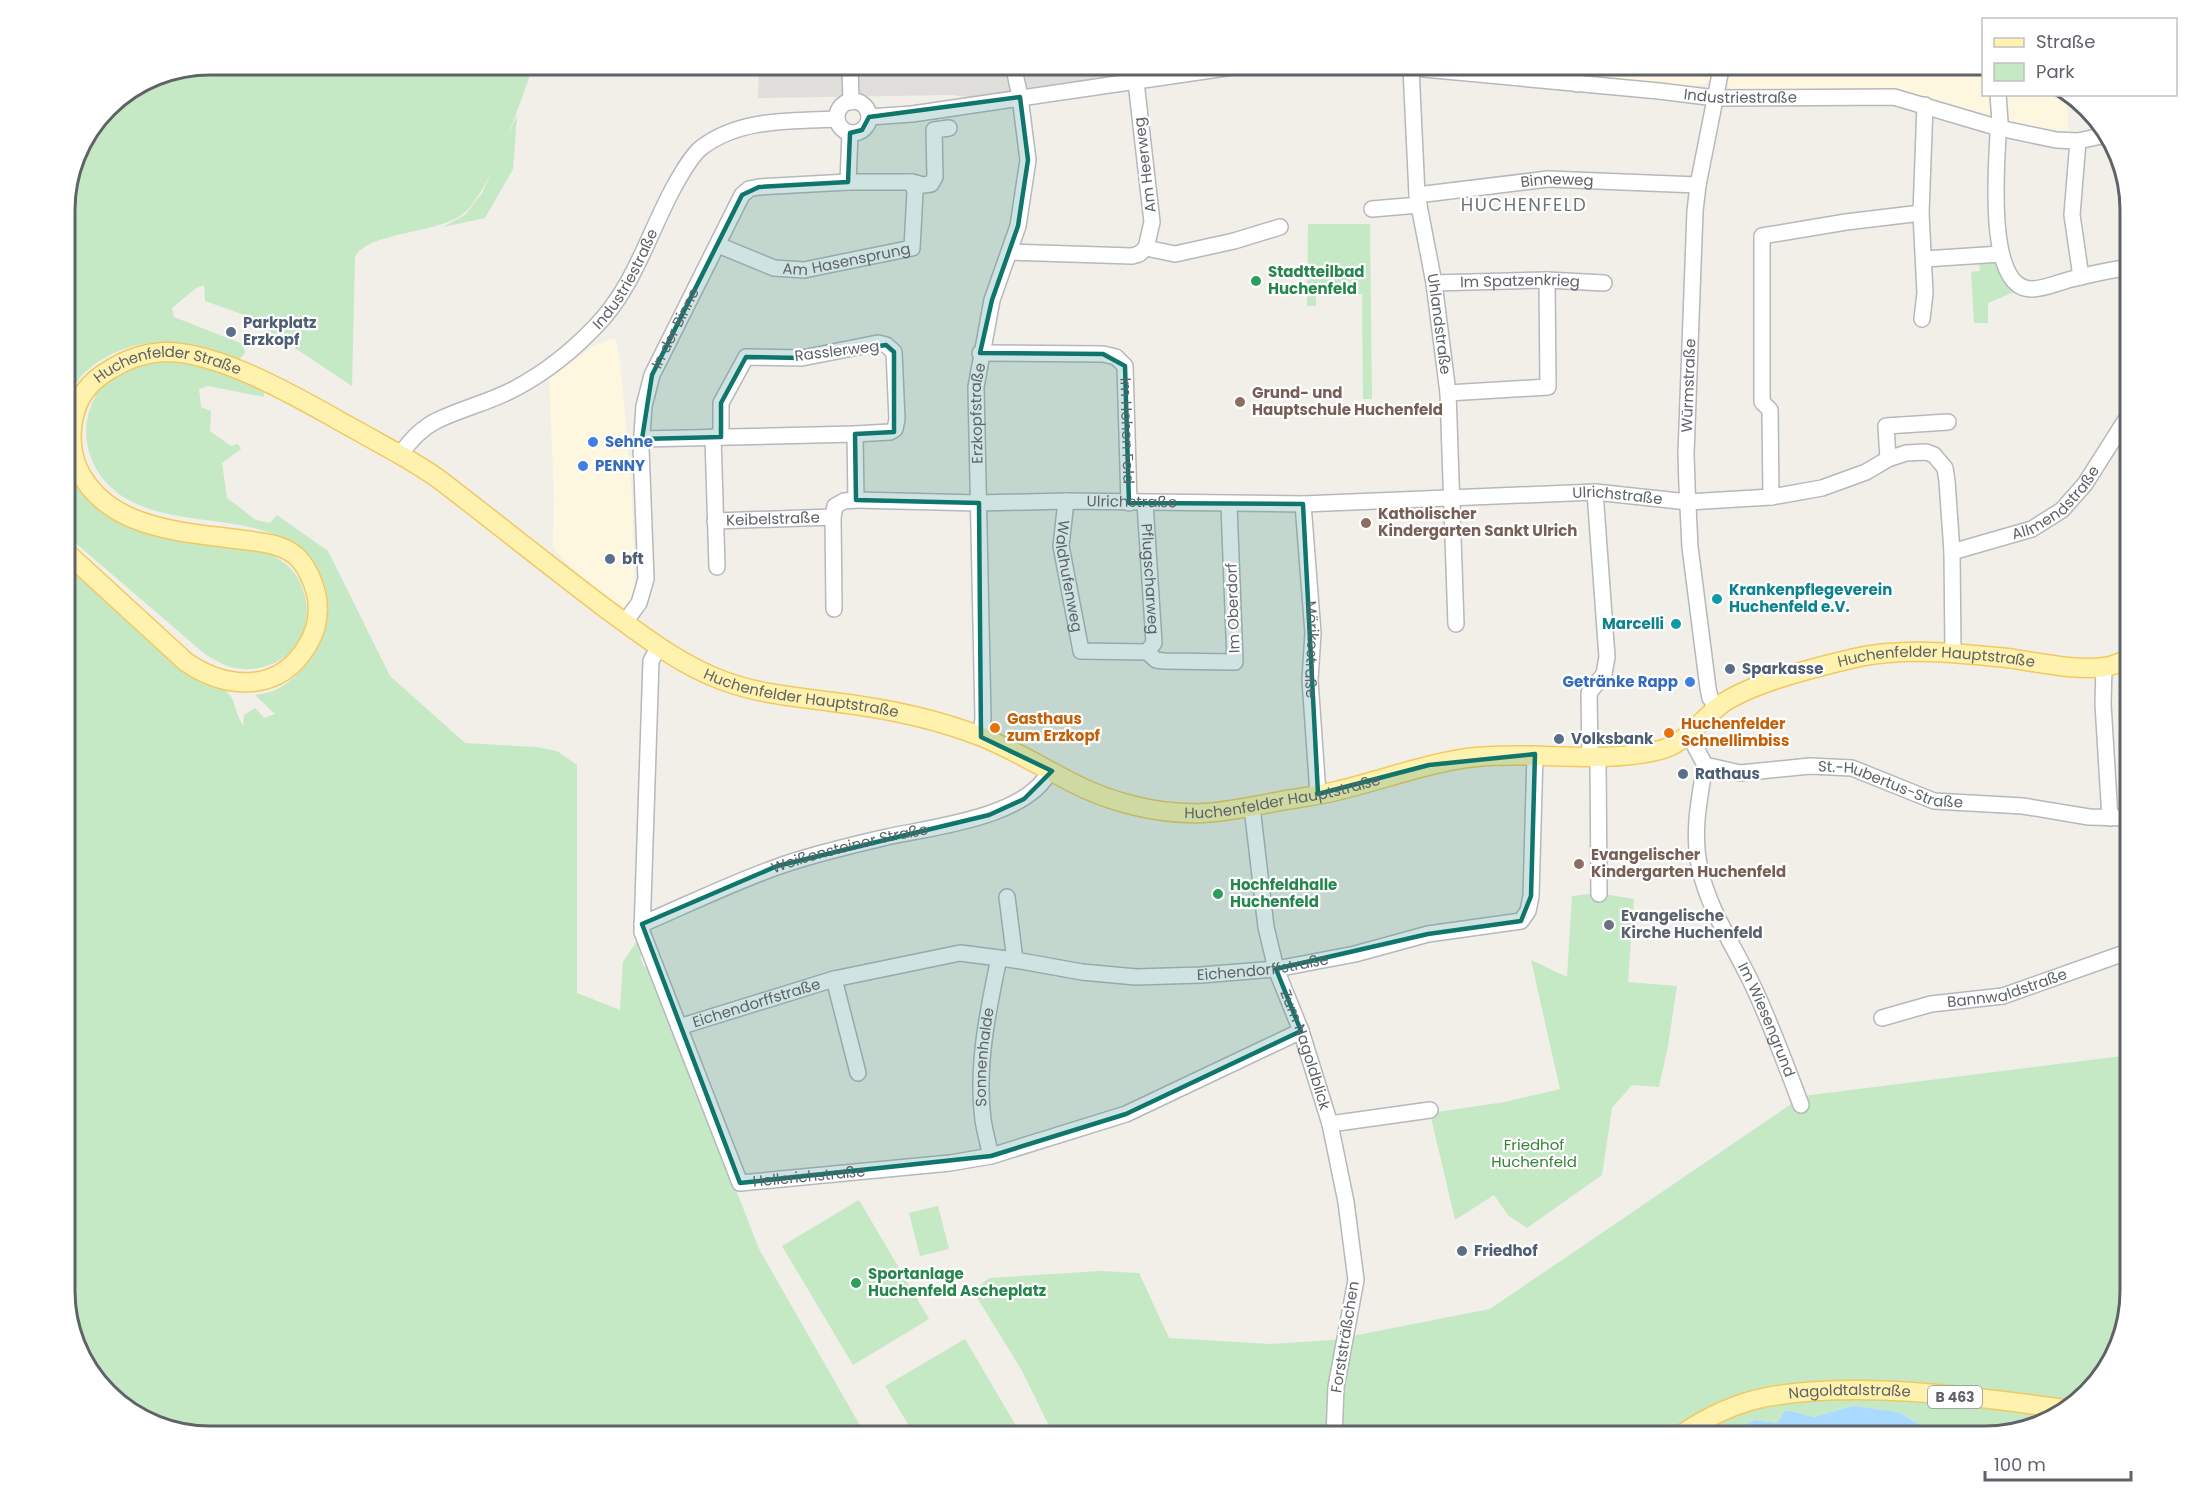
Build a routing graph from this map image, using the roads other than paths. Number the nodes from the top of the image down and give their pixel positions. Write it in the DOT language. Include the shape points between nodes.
graph roads {
  1 [pos="850,75"];
  2 [pos="1015,75"];
  3 [pos="1182,75"];
  4 [pos="1411,75"];
  5 [pos="1484,75"];
  6 [pos="1577,75"];
  7 [pos="1720,75"];
  8 [pos="1136,82"];
  9 [pos="1577,84"];
  10 [pos="1998,96"];
  11 [pos="1020,97"];
  12 [pos="1716,98"];
  13 [pos="851,102"];
  14 [pos="1925,105"];
  15 [pos="868,117"];
  16 [pos="837,119"];
  17 [pos="1999,128"];
  18 [pos="934,130"];
  19 [pos="850,133"];
  20 [pos="2098,137"];
  21 [pos="2078,141"];
  22 [pos="848,182"];
  23 [pos="912,182"];
  24 [pos="1698,185"];
  25 [pos="1418,200"];
  26 [pos="1372,209"];
  27 [pos="1921,213"];
  28 [pos="1280,227"];
  29 [pos="718,245"];
  30 [pos="1146,248"];
  31 [pos="1009,252"];
  32 [pos="2001,254"];
  33 [pos="1924,259"];
  34 [pos="2120,269"];
  35 [pos="2080,277"];
  36 [pos="1547,280"];
  37 [pos="1434,283"];
  38 [pos="1604,283"];
  39 [pos="1922,320"];
  40 [pos="981,353"];
  41 [pos="1448,393"];
  42 [pos="75,411"];
  43 [pos="1948,422"];
  44 [pos="2120,429"];
  45 [pos="855,434"];
  46 [pos="717,437"];
  47 [pos="642,439"];
  48 [pos="400,455"];
  49 [pos="75,459"];
  50 [pos="1888,459"];
  51 [pos="1595,492"];
  52 [pos="1453,496"];
  53 [pos="1771,497"];
  54 [pos="856,500"];
  55 [pos="1066,501"];
  56 [pos="1688,502"];
  57 [pos="979,503"];
  58 [pos="1137,503"];
  59 [pos="1303,504"];
  60 [pos="1229,505"];
  61 [pos="481,511"];
  62 [pos="833,517"];
  63 [pos="715,521"];
  64 [pos="1952,552"];
  65 [pos="75,560"];
  66 [pos="717,567"];
  67 [pos="834,609"];
  68 [pos="624,622"];
  69 [pos="1456,624"];
  70 [pos="659,646"];
  71 [pos="1081,651"];
  72 [pos="1147,652"];
  73 [pos="1953,652"];
  74 [pos="2120,661"];
  75 [pos="2104,667"];
  76 [pos="1718,707"];
  77 [pos="1689,735"];
  78 [pos="981,737"];
  79 [pos="1535,754"];
  80 [pos="1594,757"];
  81 [pos="1706,765"];
  82 [pos="1050,770"];
  83 [pos="1318,794"];
  84 [pos="1252,807"];
  85 [pos="2110,818"];
  86 [pos="2120,818"];
  87 [pos="1599,894"];
  88 [pos="1006,897"];
  89 [pos="642,924"];
  90 [pos="2120,955"];
  91 [pos="1007,959"];
  92 [pos="1276,969"];
  93 [pos="834,979"];
  94 [pos="1882,1018"];
  95 [pos="679,1027"];
  96 [pos="1301,1031"];
  97 [pos="858,1073"];
  98 [pos="1801,1105"];
  99 [pos="1430,1110"];
  100 [pos="1330,1124"];
  101 [pos="991,1156"];
  102 [pos="2052,1408"];
  103 [pos="1334,1426"];
  104 [pos="1696,1426"];
  1 -- 13 [label="street"];
  2 -- 11 [label="street, Erzkopfstraße"];
  3 -- 8 [label="street"];
  4 -- 25 [label="street, Uhlandstraße"];
  5 -- 9 [label="street, Industriestraße"];
  6 -- 9 [label="street"];
  7 -- 12 [label="street, Würmstraße"];
  8 -- 11 [label="street"];
  8 -- 30 [label="street, Am Heerweg" via="1152,222"];
  9 -- 12 [label="street, Industriestraße"];
  10 -- 17 [label="street"];
  11 -- 15 [label="street"];
  11 -- 31 [label="street, Erzkopfstraße" via="1028,160 1018,226"];
  12 -- 14 [label="street, Industriestraße" via="1894,97"];
  12 -- 24 [label="street, Würmstraße"];
  13 -- 15 [label="street" via="861,104"];
  13 -- 16 [label="street" via="839,110"];
  14 -- 17 [label="street, Industriestraße"];
  14 -- 27 [label="street"];
  15 -- 19 [label="street" via="862,130"];
  16 -- 19 [label="street"];
  16 -- 48 [label="street, Industriestraße" via="757,123 700,148 664,205 627,286 597,326 555,364 515,389 434,422"];
  17 -- 21 [label="street, Industriestraße"];
  17 -- 32 [label="street" via="1997,228"];
  18 -- 23 [label="street" via="935,177 931,184"];
  19 -- 22 [label="street"];
  20 -- 21 [label="street, Industriestraße"];
  21 -- 35 [label="street" via="2072,214"];
  22 -- 23 [label="street"];
  22 -- 29 [label="street, In der Binne" via="749,189 742,195"];
  23 -- 29 [label="street, Am Hasensprung" via="912,248 804,270 774,268"];
  24 -- 25 [label="street, Binneweg" via="1548,179"];
  24 -- 56 [label="street, Würmstraße" via="1692,263"];
  25 -- 26 [label="street"];
  25 -- 37 [label="street, Uhlandstraße"];
  27 -- 33 [label="street"];
  27 -- 53 [label="street" via="1762,236 1762,402 1770,410"];
  28 -- 30 [label="street" via="1175,254"];
  29 -- 47 [label="street, In der Binne" via="652,375 644,406"];
  30 -- 31 [label="street" via="1132,256"];
  31 -- 40 [label="street, Erzkopfstraße" via="992,300"];
  32 -- 33 [label="street"];
  32 -- 35 [label="street" via="2015,281 2026,289"];
  33 -- 39 [label="street"];
  34 -- 35 [label="street"];
  36 -- 37 [label="street, Im Spatzenkrieg"];
  36 -- 38 [label="street, Im Spatzenkrieg"];
  36 -- 41 [label="street" via="1548,387"];
  37 -- 41 [label="street, Uhlandstraße"];
  40 -- 57 [label="street, Erzkopfstraße" via="976,387"];
  40 -- 58 [label="street, Im Hohen Feld" via="1116,357 1125,366"];
  41 -- 52 [label="street, Uhlandstraße"];
  42 -- 48 [label="main road, Huchenfelder Straße" via="84,390 105,372 142,355 186,354 244,371"];
  43 -- 50 [label="street" via="1886,426"];
  44 -- 64 [label="street, Allmendstraße" via="2085,484 2062,510 2032,529"];
  45 -- 46 [label="street"];
  45 -- 46 [label="street, Rasslerweg" via="895,429 894,352 886,345 878,343 802,357 746,357 721,403"];
  45 -- 54 [label="street"];
  46 -- 47 [label="street"];
  46 -- 63 [label="street, Keibelstraße"];
  47 -- 68 [label="street, In der Binne" via="646,579 639,603"];
  48 -- 61 [label="main road, Huchenfelder Straße"];
  49 -- 65 [label="main road, Huchenfelder Straße" via="78,471 98,500 138,521 179,531 268,543 297,557 314,586 317,622 312,639 288,670 240,684 204,674 186,662"];
  50 -- 53 [label="street" via="1866,472 1822,488"];
  50 -- 64 [label="street" via="1926,452 1935,455 1945,468"];
  51 -- 52 [label="street, Ulrichstraße"];
  51 -- 56 [label="street, Ulrichstraße"];
  51 -- 80 [label="street" via="1607,657 1604,675 1589,693"];
  52 -- 59 [label="street, Ulrichstraße"];
  52 -- 69 [label="street, Uhlandstraße"];
  53 -- 56 [label="street"];
  54 -- 57 [label="street, Ulrichstraße"];
  54 -- 62 [label="street, Keibelstraße" via="835,506"];
  55 -- 57 [label="street, Ulrichstraße"];
  55 -- 58 [label="street, Ulrichstraße"];
  55 -- 71 [label="street, Waldhufenweg" via="1061,546"];
  56 -- 76 [label="street, Würmstraße" via="1708,688"];
  57 -- 78 [label="street, Erzkopfstraße"];
  58 -- 60 [label="street, Ulrichstraße"];
  58 -- 72 [label="street, Pflugscharweg" via="1154,643"];
  59 -- 60 [label="street, Ulrichstraße"];
  59 -- 83 [label="street, Mörikestraße" via="1313,633 1310,680"];
  60 -- 72 [label="street, Im Oberdorf" via="1236,662 1164,661"];
  61 -- 68 [label="main road, Huchenfelder Hauptstraße"];
  62 -- 63 [label="street, Keibelstraße"];
  62 -- 67 [label="street, Keibelstraße"];
  63 -- 66 [label="street, Keibelstraße"];
  64 -- 73 [label="street"];
  68 -- 70 [label="main road, Huchenfelder Hauptstraße"];
  70 -- 78 [label="main road, Huchenfelder Hauptstraße" via="721,680 755,690 936,721"];
  70 -- 89 [label="street, Hellerichstraße" via="651,661"];
  71 -- 72 [label="street, Im Oberdorf"];
  73 -- 75 [label="main road, Huchenfelder Hauptstraße"];
  73 -- 76 [label="main road, Huchenfelder Hauptstraße" via="1864,656 1746,691"];
  74 -- 75 [label="main road, Huchenfelder Hauptstraße"];
  75 -- 85 [label="street"];
  76 -- 77 [label="main road, Huchenfelder Hauptstraße"];
  77 -- 80 [label="main road, Huchenfelder Hauptstraße" via="1666,749"];
  77 -- 81 [label="street"];
  78 -- 82 [label="main road, Huchenfelder Hauptstraße"];
  79 -- 80 [label="main road, Huchenfelder Hauptstraße"];
  79 -- 83 [label="main road, Huchenfelder Hauptstraße" via="1473,757 1429,765"];
  79 -- 92 [label="street, Eichendorffstraße" via="1531,896 1521,921 1428,934 1355,954"];
  80 -- 87 [label="street"];
  81 -- 85 [label="street, St.-Hubertus-Straße" via="1740,773 1810,766 1852,768 1934,801 2024,806"];
  81 -- 98 [label="street, Im Wiesengrund" via="1695,823 1699,868"];
  82 -- 84 [label="main road, Huchenfelder Hauptstraße" via="1075,785 1134,806 1174,813"];
  82 -- 89 [label="street, Weißensteiner Straße" via="1035,792 989,814 777,867"];
  83 -- 84 [label="main road, Huchenfelder Hauptstraße"];
  84 -- 92 [label="street, Zum Nagoldblick" via="1266,927"];
  85 -- 86 [label="street, St.-Hubertus-Straße"];
  88 -- 91 [label="street, Sonnenhalde"];
  89 -- 95 [label="street, Hellerichstraße"];
  90 -- 94 [label="street, Bannwaldstraße" via="2003,996 1931,1004"];
  91 -- 92 [label="street, Eichendorffstraße" via="1136,977"];
  91 -- 93 [label="street, Eichendorffstraße" via="960,953"];
  91 -- 101 [label="street, Sonnenhalde" via="988,1017 982,1070 983,1119"];
  92 -- 96 [label="street, Zum Nagoldblick"];
  93 -- 95 [label="street, Eichendorffstraße"];
  93 -- 97 [label="street, Eichendorffstraße"];
  95 -- 101 [label="street, Hellerichstraße" via="740,1183"];
  96 -- 100 [label="street, Zum Nagoldblick"];
  96 -- 101 [label="street, Hellerichstraße" via="1126,1114"];
  99 -- 100 [label="street, Zum Nagoldblick"];
  100 -- 103 [label="street, Forststräßchen" via="1356,1280 1336,1387"];
  102 -- 104 [label="main road, Nagoldtalstraße / B 463" via="1846,1390 1749,1401"];
}
